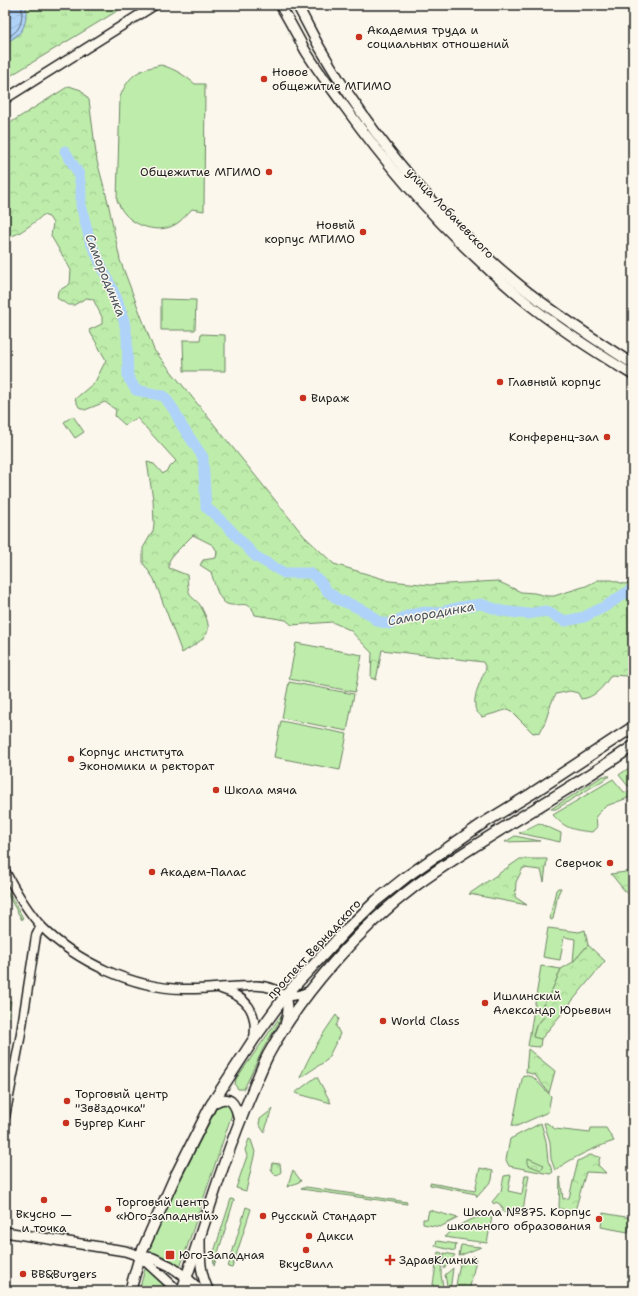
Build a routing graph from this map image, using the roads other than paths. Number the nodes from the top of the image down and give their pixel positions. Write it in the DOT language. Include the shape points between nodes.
graph roads {
  1 [pos="156,5"];
  2 [pos="280,5"];
  3 [pos="297,5"];
  4 [pos="5,99"];
  5 [pos="633,364"];
  6 [pos="633,375"];
  7 [pos="633,727"];
  8 [pos="633,746"];
  9 [pos="5,871"];
  10 [pos="41,926"];
  11 [pos="219,988"];
  12 [pos="311,990"];
  13 [pos="285,996"];
  14 [pos="283,1030"];
  15 [pos="254,1039"];
  16 [pos="211,1105"];
  17 [pos="5,1117"];
  18 [pos="240,1121"];
  19 [pos="5,1232"];
  20 [pos="200,1233"];
  21 [pos="140,1256"];
  22 [pos="186,1277"];
  23 [pos="130,1291"];
  24 [pos="178,1291"];
  25 [pos="182,1291"];
  26 [pos="202,1291"];
  27 [pos="209,1291"];
  1 -- 4 [label="street"];
  2 -- 6 [label="main road, улица Лобачевского" via="306,51 334,92 381,156 424,206 522,299 591,349"];
  3 -- 5 [label="main road, улица Лобачевского" via="320,48 360,110 408,174 443,212 528,292"];
  7 -- 13 [label="main road, проспект Вернадского" via="482,824 406,877 349,927"];
  8 -- 12 [label="main road, проспект Вернадского" via="414,887 358,937"];
  9 -- 10 [label="street"];
  10 -- 11 [label="street" via="74,952 116,975 156,986 183,989"];
  10 -- 17 [label="street" via="36,936"];
  11 -- 13 [label="street" via="261,986"];
  11 -- 15 [label="street" via="236,994 247,1003 255,1024"];
  12 -- 13 [label="street"];
  12 -- 14 [label="main road, проспект Вернадского"];
  13 -- 14 [label="street" via="288,1008"];
  13 -- 15 [label="main road, проспект Вернадского"];
  14 -- 18 [label="main road, проспект Вернадского" via="268,1056"];
  15 -- 16 [label="main road, проспект Вернадского"];
  16 -- 18 [label="main road" via="222,1099 231,1101 238,1111"];
  16 -- 21 [label="main road, проспект Вернадского" via="173,1181"];
  18 -- 20 [label="main road, проспект Вернадского"];
  19 -- 21 [label="main road" via="125,1251"];
  20 -- 22 [label="main road, проспект Вернадского"];
  20 -- 27 [label="main road" via="201,1269"];
  21 -- 22 [label="main road" via="153,1258"];
  21 -- 23 [label="main road, проспект Вернадского"];
  21 -- 24 [label="main road"];
  22 -- 25 [label="main road, проспект Вернадского"];
  22 -- 26 [label="main road"];
}
